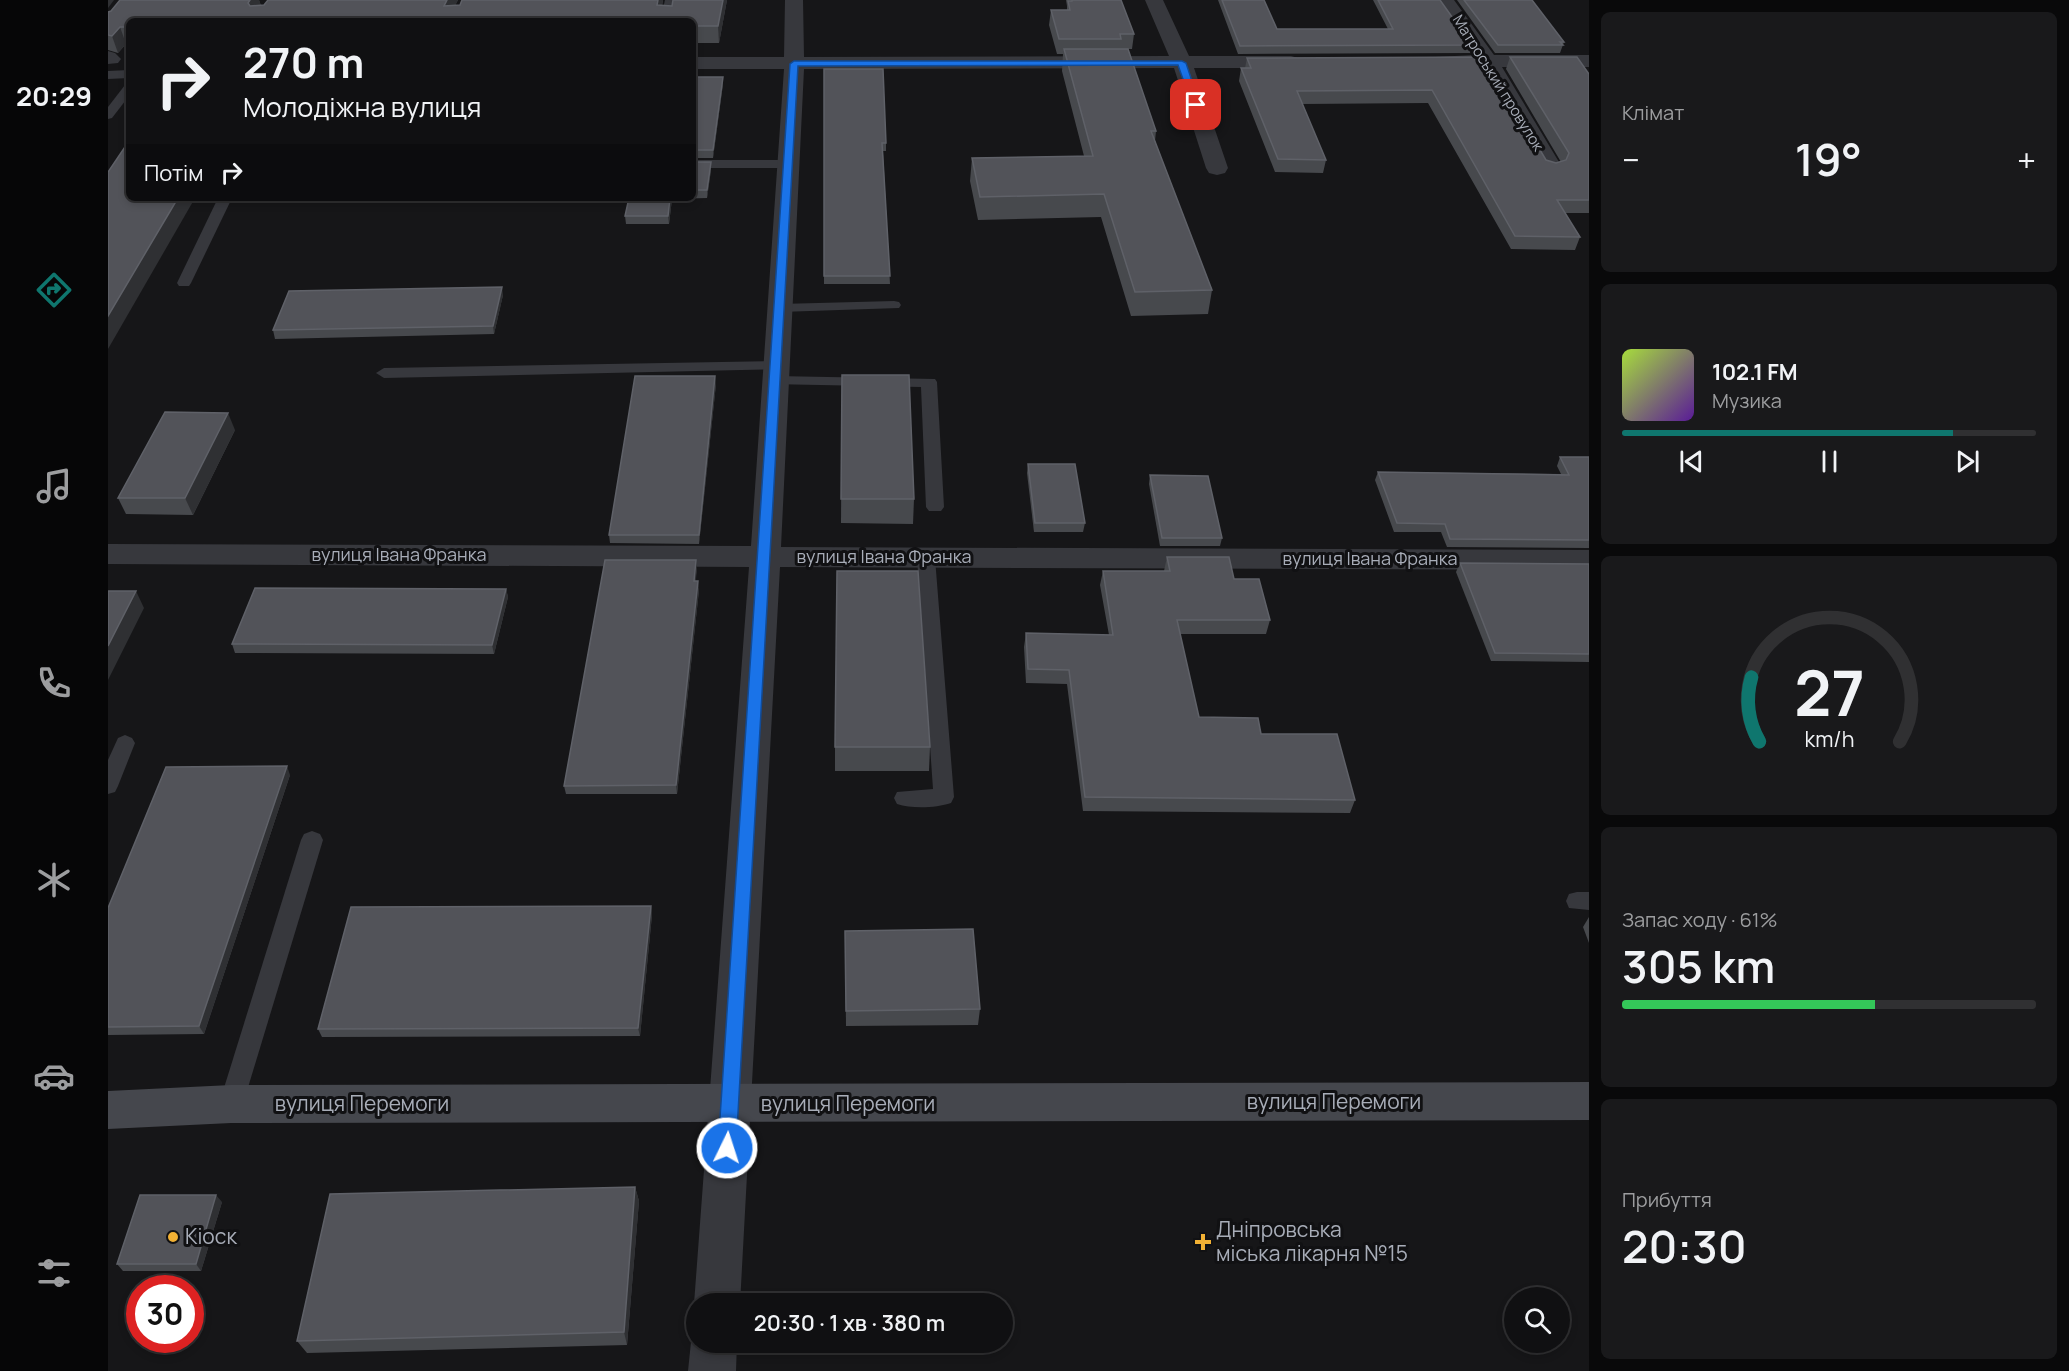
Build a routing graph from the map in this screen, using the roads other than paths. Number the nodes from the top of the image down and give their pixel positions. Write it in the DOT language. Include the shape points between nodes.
graph roads {
  1 [pos="670,0"];
  2 [pos="794,0"];
  3 [pos="1154,0"];
  4 [pos="1445,0"];
  5 [pos="667,18"];
  6 [pos="1488,61"];
  7 [pos="1589,61"];
  8 [pos="1311,62"];
  9 [pos="1418,62"];
  10 [pos="109,63"];
  11 [pos="696,63"];
  12 [pos="1182,63"];
  13 [pos="794,64"];
  14 [pos="126,72"];
  15 [pos="126,92"];
  16 [pos="108,115"];
  17 [pos="696,164"];
  18 [pos="788,164"];
  19 [pos="1551,167"];
  20 [pos="1217,168"];
  21 [pos="224,201"];
  22 [pos="184,283"];
  23 [pos="894,305"];
  24 [pos="780,308"];
  25 [pos="384,374"];
  26 [pos="776,374"];
  27 [pos="935,507"];
  28 [pos="108,554"];
  29 [pos="765,557"];
  30 [pos="926,558"];
  31 [pos="1589,560"];
  32 [pos="125,743"];
  33 [pos="108,786"];
  34 [pos="904,798"];
  35 [pos="312,840"];
  36 [pos="1589,1101"];
  37 [pos="231,1104"];
  38 [pos="730,1104"];
  39 [pos="108,1110"];
  40 [pos="718,1293"];
  41 [pos="713,1353"];
  42 [pos="712,1371"];
  1 -- 5 [label="lane"];
  2 -- 13 [label="street"];
  3 -- 12 [label="street"];
  4 -- 6 [label="street, Матроський провулок"];
  6 -- 7 [label="street"];
  6 -- 9 [label="street"];
  6 -- 19 [label="street, Матроський провулок"];
  8 -- 12 [label="street"];
  10 -- 14 [label="lane"];
  11 -- 13 [label="street"];
  12 -- 13 [label="street"];
  12 -- 20 [label="street"];
  13 -- 18 [label="street"];
  15 -- 16 [label="lane"];
  17 -- 18 [label="lane"];
  18 -- 24 [label="street"];
  21 -- 22 [label="lane"];
  23 -- 24 [label="lane"];
  24 -- 26 [label="street"];
  25 -- 26 [label="lane"];
  26 -- 27 [label="lane" via="928,382"];
  26 -- 29 [label="street"];
  28 -- 29 [label="street, вулиця Івана Франка"];
  29 -- 30 [label="street, вулиця Івана Франка"];
  29 -- 38 [label="street"];
  30 -- 31 [label="street, вулиця Івана Франка"];
  30 -- 34 [label="lane" via="944,796"];
  32 -- 33 [label="lane"];
  35 -- 37 [label="lane"];
  36 -- 38 [label="street, вулиця Перемоги"];
  37 -- 38 [label="street, вулиця Перемоги"];
  37 -- 39 [label="street, вулиця Перемоги"];
  38 -- 40 [label="street"];
  41 -- 42 [label="street"];
}
